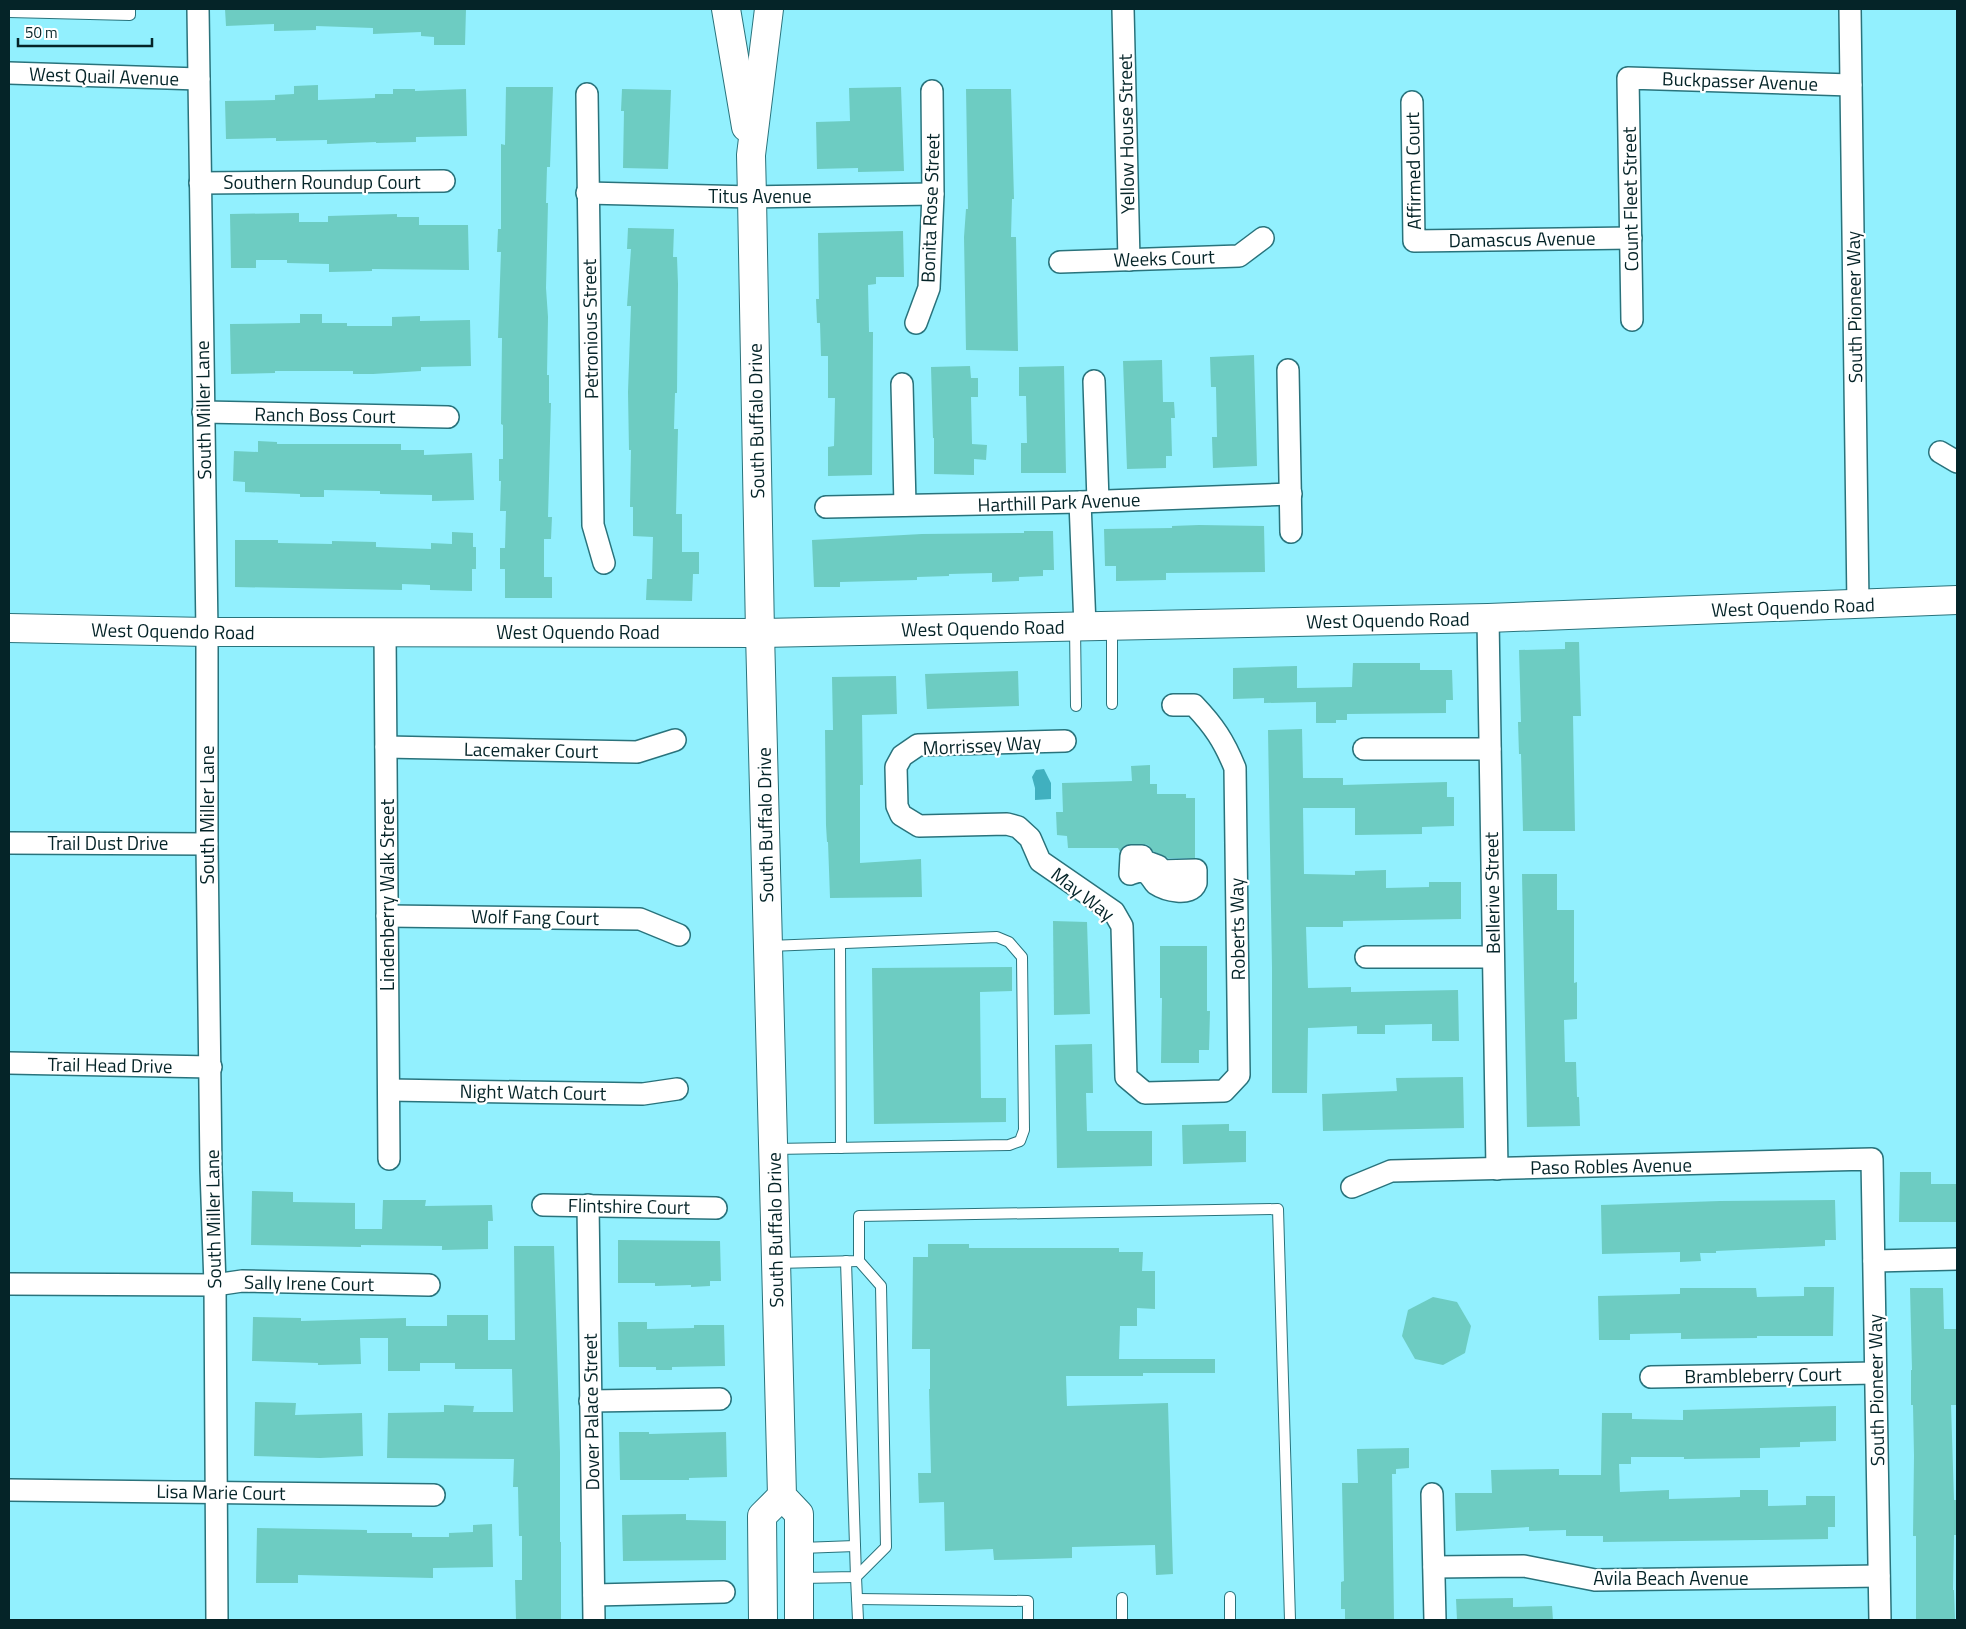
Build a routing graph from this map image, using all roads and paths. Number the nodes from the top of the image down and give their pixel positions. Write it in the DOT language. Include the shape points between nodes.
graph roads {
  1 [pos="130,9"];
  2 [pos="198,9"];
  3 [pos="726,9"];
  4 [pos="769,9"];
  5 [pos="1123,9"];
  6 [pos="1850,9"];
  7 [pos="9,12"];
  8 [pos="9,73"];
  9 [pos="1628,78"];
  10 [pos="199,79"];
  11 [pos="1851,85"];
  12 [pos="932,90"];
  13 [pos="587,94"];
  14 [pos="1412,102"];
  15 [pos="751,155"];
  16 [pos="444,181"];
  17 [pos="200,183"];
  18 [pos="587,193"];
  19 [pos="933,194"];
  20 [pos="752,197"];
  21 [pos="1263,238"];
  22 [pos="1630,238"];
  23 [pos="1414,241"];
  24 [pos="1129,260"];
  25 [pos="1060,262"];
  26 [pos="1632,320"];
  27 [pos="916,323"];
  28 [pos="1288,370"];
  29 [pos="1094,381"];
  30 [pos="902,384"];
  31 [pos="203,412"];
  32 [pos="448,417"];
  33 [pos="1292,494"];
  34 [pos="1089,501"];
  35 [pos="905,505"];
  36 [pos="826,507"];
  37 [pos="1291,532"];
  38 [pos="604,563"];
  39 [pos="1957,600"];
  40 [pos="1858,605"];
  41 [pos="1488,618"];
  42 [pos="1091,626"];
  43 [pos="9,628"];
  44 [pos="207,632"];
  45 [pos="385,632"];
  46 [pos="760,633"];
  47 [pos="1112,704"];
  48 [pos="1173,705"];
  49 [pos="1076,706"];
  50 [pos="675,740"];
  51 [pos="1065,741"];
  52 [pos="386,746"];
  53 [pos="1364,750"];
  54 [pos="1490,750"];
  55 [pos="901,815"];
  56 [pos="9,843"];
  57 [pos="207,844"];
  58 [pos="387,916"];
  59 [pos="679,935"];
  60 [pos="840,944"];
  61 [pos="768,946"];
  62 [pos="1493,956"];
  63 [pos="1366,957"];
  64 [pos="9,1063"];
  65 [pos="211,1067"];
  66 [pos="1136,1086"];
  67 [pos="677,1088"];
  68 [pos="389,1090"];
  69 [pos="842,1148"];
  70 [pos="773,1149"];
  71 [pos="389,1159"];
  72 [pos="1872,1159"];
  73 [pos="1497,1169"];
  74 [pos="1352,1186"];
  75 [pos="543,1205"];
  76 [pos="588,1205"];
  77 [pos="716,1208"];
  78 [pos="1957,1259"];
  79 [pos="846,1261"];
  80 [pos="859,1261"];
  81 [pos="1874,1261"];
  82 [pos="776,1263"];
  83 [pos="9,1284"];
  84 [pos="215,1285"];
  85 [pos="429,1285"];
  86 [pos="1876,1373"];
  87 [pos="1651,1377"];
  88 [pos="720,1399"];
  89 [pos="590,1401"];
  90 [pos="9,1490"];
  91 [pos="216,1492"];
  92 [pos="1432,1494"];
  93 [pos="434,1495"];
  94 [pos="782,1496"];
  95 [pos="855,1546"];
  96 [pos="799,1548"];
  97 [pos="1434,1567"];
  98 [pos="1879,1576"];
  99 [pos="856,1577"];
  100 [pos="799,1578"];
  101 [pos="724,1592"];
  102 [pos="594,1595"];
  103 [pos="1230,1597"];
  104 [pos="1122,1598"];
  105 [pos="857,1599"];
  106 [pos="217,1620"];
  107 [pos="594,1620"];
  108 [pos="763,1620"];
  109 [pos="799,1620"];
  110 [pos="858,1620"];
  111 [pos="1028,1620"];
  112 [pos="1122,1620"];
  113 [pos="1230,1620"];
  114 [pos="1290,1620"];
  115 [pos="1434,1620"];
  116 [pos="1880,1620"];
  1 -- 7 [label="lane" via="130,16"];
  2 -- 10 [label="street, South Miller Lane"];
  3 -- 15 [label="main road, South Buffalo Drive"];
  4 -- 15 [label="main road, South Buffalo Drive"];
  5 -- 24 [label="street, Yellow House Street"];
  6 -- 11 [label="street, South Pioneer Way"];
  8 -- 10 [label="street, West Quail Avenue"];
  9 -- 11 [label="street, Buckpasser Avenue"];
  9 -- 22 [label="street, Count Fleet Street"];
  10 -- 17 [label="street, South Miller Lane"];
  11 -- 40 [label="street, South Pioneer Way"];
  12 -- 19 [label="street, Bonita Rose Street"];
  13 -- 18 [label="street, Petronious Street"];
  14 -- 23 [label="street, Affirmed Court"];
  15 -- 20 [label="main road, South Buffalo Drive"];
  16 -- 17 [label="street, Southern Roundup Court"];
  17 -- 31 [label="street, South Miller Lane"];
  18 -- 20 [label="street, Titus Avenue"];
  18 -- 38 [label="street, Petronious Street" via="593,525"];
  19 -- 20 [label="street, Titus Avenue"];
  19 -- 27 [label="street, Bonita Rose Street" via="930,288"];
  20 -- 46 [label="main road, South Buffalo Drive"];
  21 -- 24 [label="street, Weeks Court" via="1238,256"];
  22 -- 23 [label="street, Damascus Avenue"];
  22 -- 26 [label="street, Count Fleet Street"];
  24 -- 25 [label="street, Weeks Court"];
  28 -- 33 [label="street"];
  29 -- 34 [label="street"];
  30 -- 35 [label="street"];
  31 -- 32 [label="street, Ranch Boss Court"];
  31 -- 44 [label="street, South Miller Lane"];
  33 -- 34 [label="street, Harthill Park Avenue"];
  33 -- 37 [label="street"];
  34 -- 35 [label="street, Harthill Park Avenue"];
  34 -- 42 [label="street"];
  35 -- 36 [label="street, Harthill Park Avenue"];
  39 -- 40 [label="main road, West Oquendo Road"];
  40 -- 41 [label="main road, West Oquendo Road"];
  41 -- 42 [label="main road, West Oquendo Road"];
  41 -- 54 [label="street, Bellerive Street"];
  42 -- 46 [label="main road, West Oquendo Road"];
  42 -- 47 [label="lane"];
  42 -- 49 [label="lane"];
  43 -- 44 [label="main road, West Oquendo Road"];
  44 -- 45 [label="main road, West Oquendo Road"];
  44 -- 57 [label="street, South Miller Lane"];
  45 -- 46 [label="main road, West Oquendo Road"];
  45 -- 52 [label="street, Lindenberry Walk Street"];
  46 -- 61 [label="main road, South Buffalo Drive"];
  48 -- 66 [label="street, Roberts Way" via="1194,705 1200,711 1226,744 1235,768 1239,1075 1224,1091 1145,1093"];
  50 -- 52 [label="street, Lacemaker Court" via="637,752"];
  51 -- 55 [label="street, Morrissey Way" via="918,745 902,756 896,767 897,806"];
  52 -- 58 [label="street, Lindenberry Walk Street"];
  53 -- 54 [label="street"];
  54 -- 62 [label="street, Bellerive Street"];
  55 -- 66 [label="street, May Way" via="919,826 1007,824 1018,827 1030,838 1040,861 1114,912 1122,926 1126,1077"];
  56 -- 57 [label="street, Trail Dust Drive"];
  57 -- 65 [label="street, South Miller Lane"];
  58 -- 59 [label="street, Wolf Fang Court" via="640,919"];
  58 -- 68 [label="street, Lindenberry Walk Street"];
  60 -- 61 [label="lane"];
  60 -- 69 [label="lane"];
  60 -- 69 [label="lane" via="969,937 997,937 1008,942 1022,957 1024,1111 1024,1130 1020,1141 1009,1145"];
  61 -- 70 [label="main road, South Buffalo Drive"];
  62 -- 63 [label="street"];
  62 -- 73 [label="street, Bellerive Street"];
  64 -- 65 [label="street, Trail Head Drive"];
  65 -- 84 [label="street, South Miller Lane"];
  67 -- 68 [label="street, Night Watch Court" via="643,1094"];
  68 -- 71 [label="street, Lindenberry Walk Street"];
  69 -- 70 [label="lane"];
  70 -- 82 [label="main road, South Buffalo Drive"];
  72 -- 73 [label="street, Paso Robles Avenue"];
  72 -- 81 [label="street, South Pioneer Way"];
  73 -- 74 [label="street, Paso Robles Avenue" via="1391,1171"];
  75 -- 76 [label="street, Flintshire Court"];
  76 -- 77 [label="street, Flintshire Court"];
  76 -- 89 [label="street, Dover Palace Street"];
  78 -- 81 [label="street"];
  79 -- 80 [label="lane"];
  79 -- 82 [label="lane"];
  79 -- 95 [label="lane"];
  80 -- 99 [label="lane" via="881,1286 886,1547"];
  80 -- 114 [label="lane" via="859,1216 1278,1208"];
  81 -- 86 [label="street, South Pioneer Way"];
  82 -- 94 [label="main road, South Buffalo Drive"];
  83 -- 84 [label="street, Sally Irene Court"];
  84 -- 85 [label="street, Sally Irene Court" via="242,1281"];
  84 -- 91 [label="street, South Miller Lane"];
  86 -- 87 [label="street, Brambleberry Court"];
  86 -- 98 [label="street, South Pioneer Way"];
  88 -- 89 [label="street"];
  89 -- 102 [label="street, Dover Palace Street"];
  90 -- 91 [label="street, Lisa Marie Court"];
  91 -- 93 [label="street, Lisa Marie Court"];
  91 -- 106 [label="street, South Miller Lane"];
  92 -- 97 [label="street"];
  94 -- 96 [label="main road" via="799,1514"];
  94 -- 108 [label="main road" via="762,1516"];
  95 -- 96 [label="lane"];
  95 -- 99 [label="lane"];
  96 -- 100 [label="main road"];
  97 -- 98 [label="street, Avila Beach Avenue" via="1524,1566 1596,1580"];
  97 -- 115 [label="street"];
  98 -- 116 [label="street, South Pioneer Way"];
  99 -- 100 [label="lane"];
  99 -- 105 [label="lane"];
  100 -- 109 [label="main road"];
  101 -- 102 [label="street"];
  102 -- 107 [label="street, Dover Palace Street"];
  103 -- 113 [label="lane"];
  104 -- 112 [label="lane"];
  105 -- 110 [label="lane"];
  105 -- 111 [label="lane" via="1028,1601"];
}
